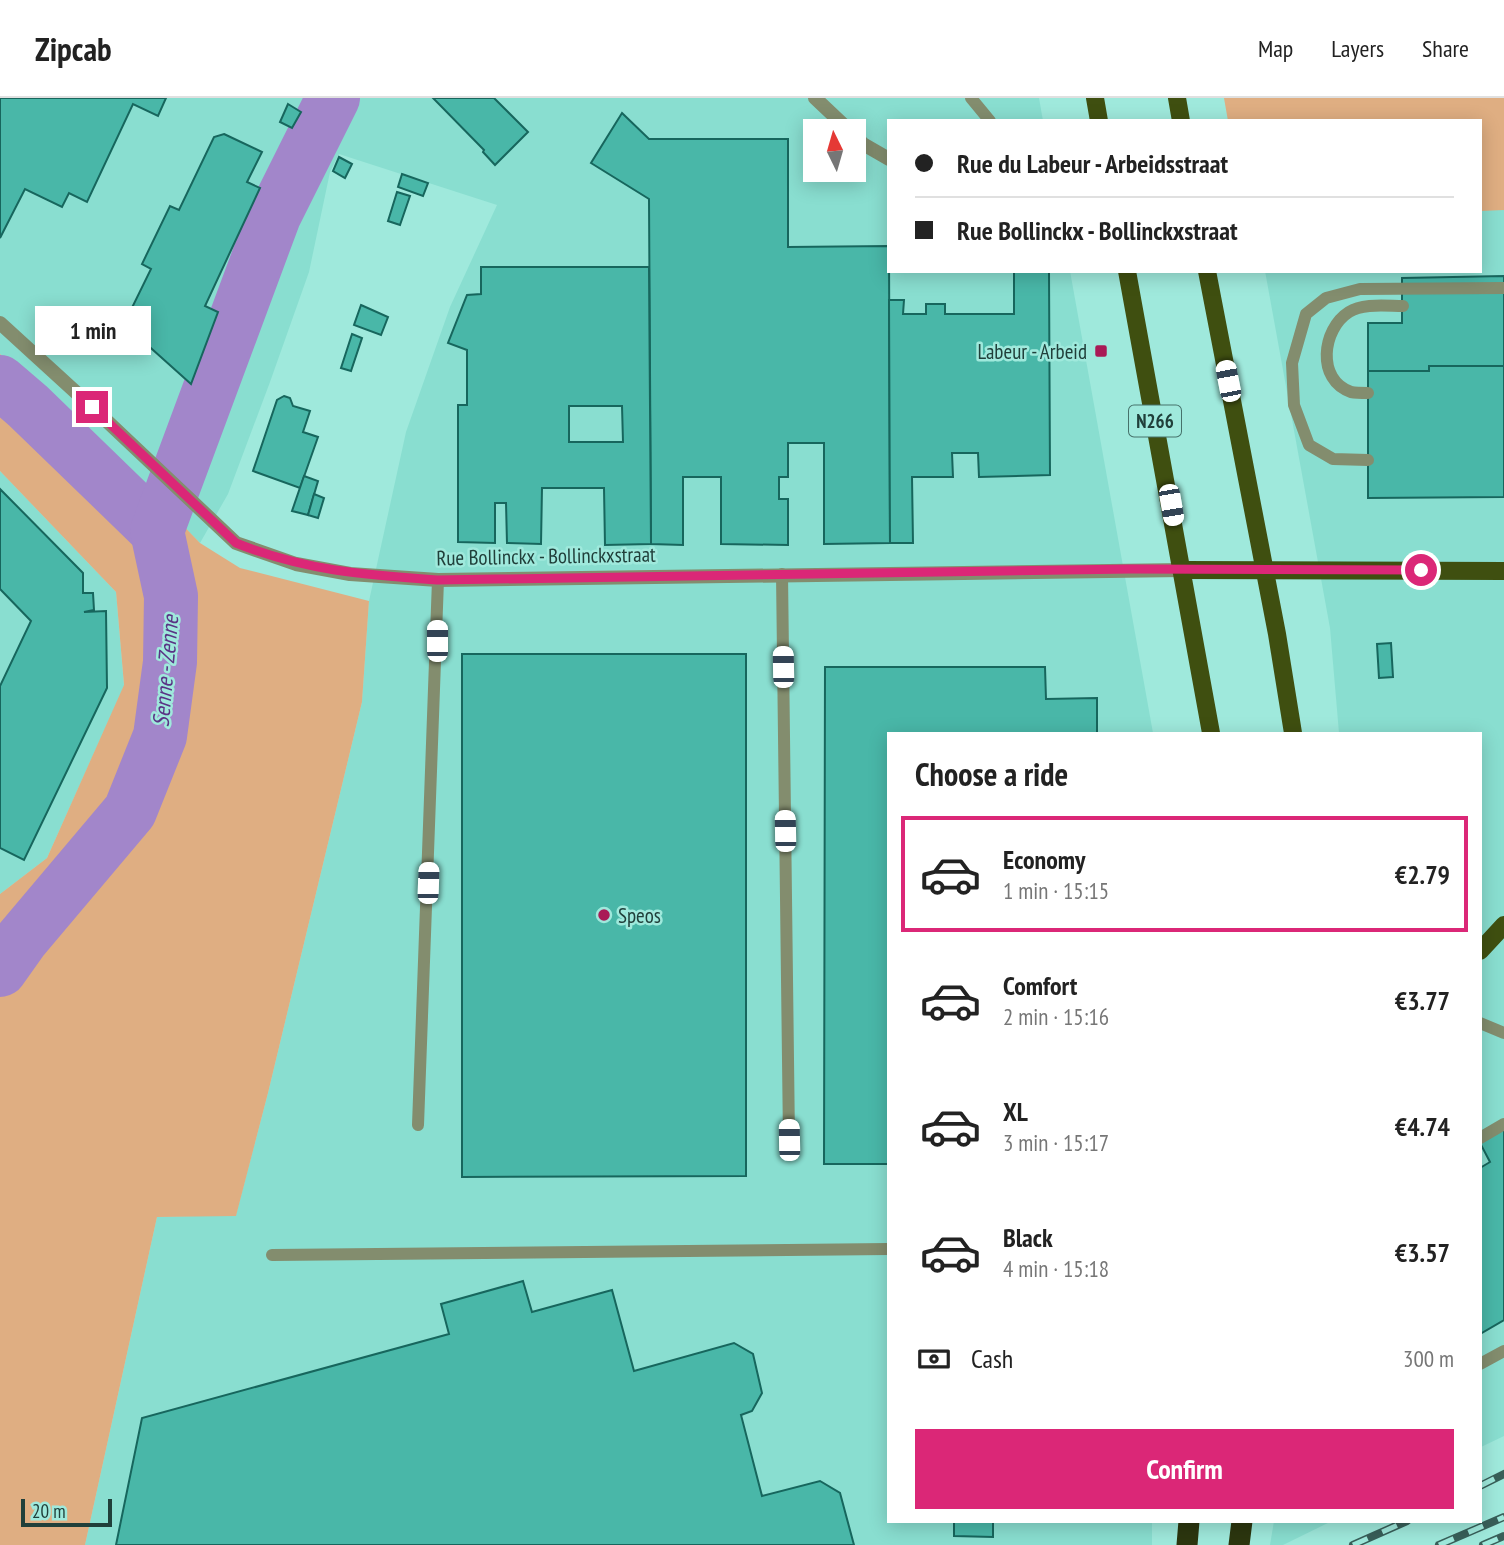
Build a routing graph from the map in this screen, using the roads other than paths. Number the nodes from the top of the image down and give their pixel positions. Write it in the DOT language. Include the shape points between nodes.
graph roads {
  1 [pos="816,98"];
  2 [pos="971,98"];
  3 [pos="1095,98"];
  4 [pos="1177,98"];
  5 [pos="838,119"];
  6 [pos="988,119"];
  7 [pos="1099,119"];
  8 [pos="1181,119"];
  9 [pos="866,146"];
  10 [pos="887,158"];
  11 [pos="1127,273"];
  12 [pos="1207,273"];
  13 [pos="1504,288"];
  14 [pos="1402,306"];
  15 [pos="0,323"];
  16 [pos="1368,393"];
  17 [pos="1368,460"];
  18 [pos="1183,570"];
  19 [pos="1264,570"];
  20 [pos="1504,570"];
  21 [pos="782,574"];
  22 [pos="438,580"];
  23 [pos="1212,732"];
  24 [pos="1293,732"];
  25 [pos="1504,925"];
  26 [pos="1482,949"];
  27 [pos="1482,1024"];
  28 [pos="1504,1033"];
  29 [pos="1504,1124"];
  30 [pos="418,1125"];
  31 [pos="1482,1137"];
  32 [pos="789,1140"];
  33 [pos="887,1249"];
  34 [pos="272,1255"];
  35 [pos="1504,1351"];
  36 [pos="1482,1363"];
  37 [pos="1189,1523"];
  38 [pos="1242,1523"];
  39 [pos="1187,1545"];
  40 [pos="1239,1545"];
  1 -- 5 [label="street"];
  2 -- 6 [label="lane"];
  3 -- 7 [label="main road"];
  4 -- 8 [label="main road"];
  9 -- 10 [label="street"];
  11 -- 18 [label="main road, N266"];
  12 -- 19 [label="main road"];
  13 -- 17 [label="lane" via="1360,289 1326,298 1306,314 1292,363 1294,405 1309,445 1333,460"];
  14 -- 16 [label="lane" via="1350,311 1337,322 1327,342 1327,363 1336,381 1351,392"];
  15 -- 22 [label="street, Rue Bollinckx - Bollinckxstraat" via="236,543 296,564 350,574"];
  18 -- 19 [label="main road"];
  18 -- 21 [label="street, Rue Bollinckx - Bollinckxstraat"];
  18 -- 23 [label="main road, N266"];
  19 -- 20 [label="main road"];
  19 -- 24 [label="main road"];
  21 -- 22 [label="street, Rue Bollinckx - Bollinckxstraat"];
  21 -- 32 [label="lane"];
  22 -- 30 [label="lane"];
  25 -- 26 [label="main road"];
  27 -- 28 [label="lane"];
  29 -- 31 [label="lane"];
  33 -- 34 [label="lane"];
  35 -- 36 [label="lane"];
  37 -- 39 [label="highway"];
  38 -- 40 [label="highway"];
}
